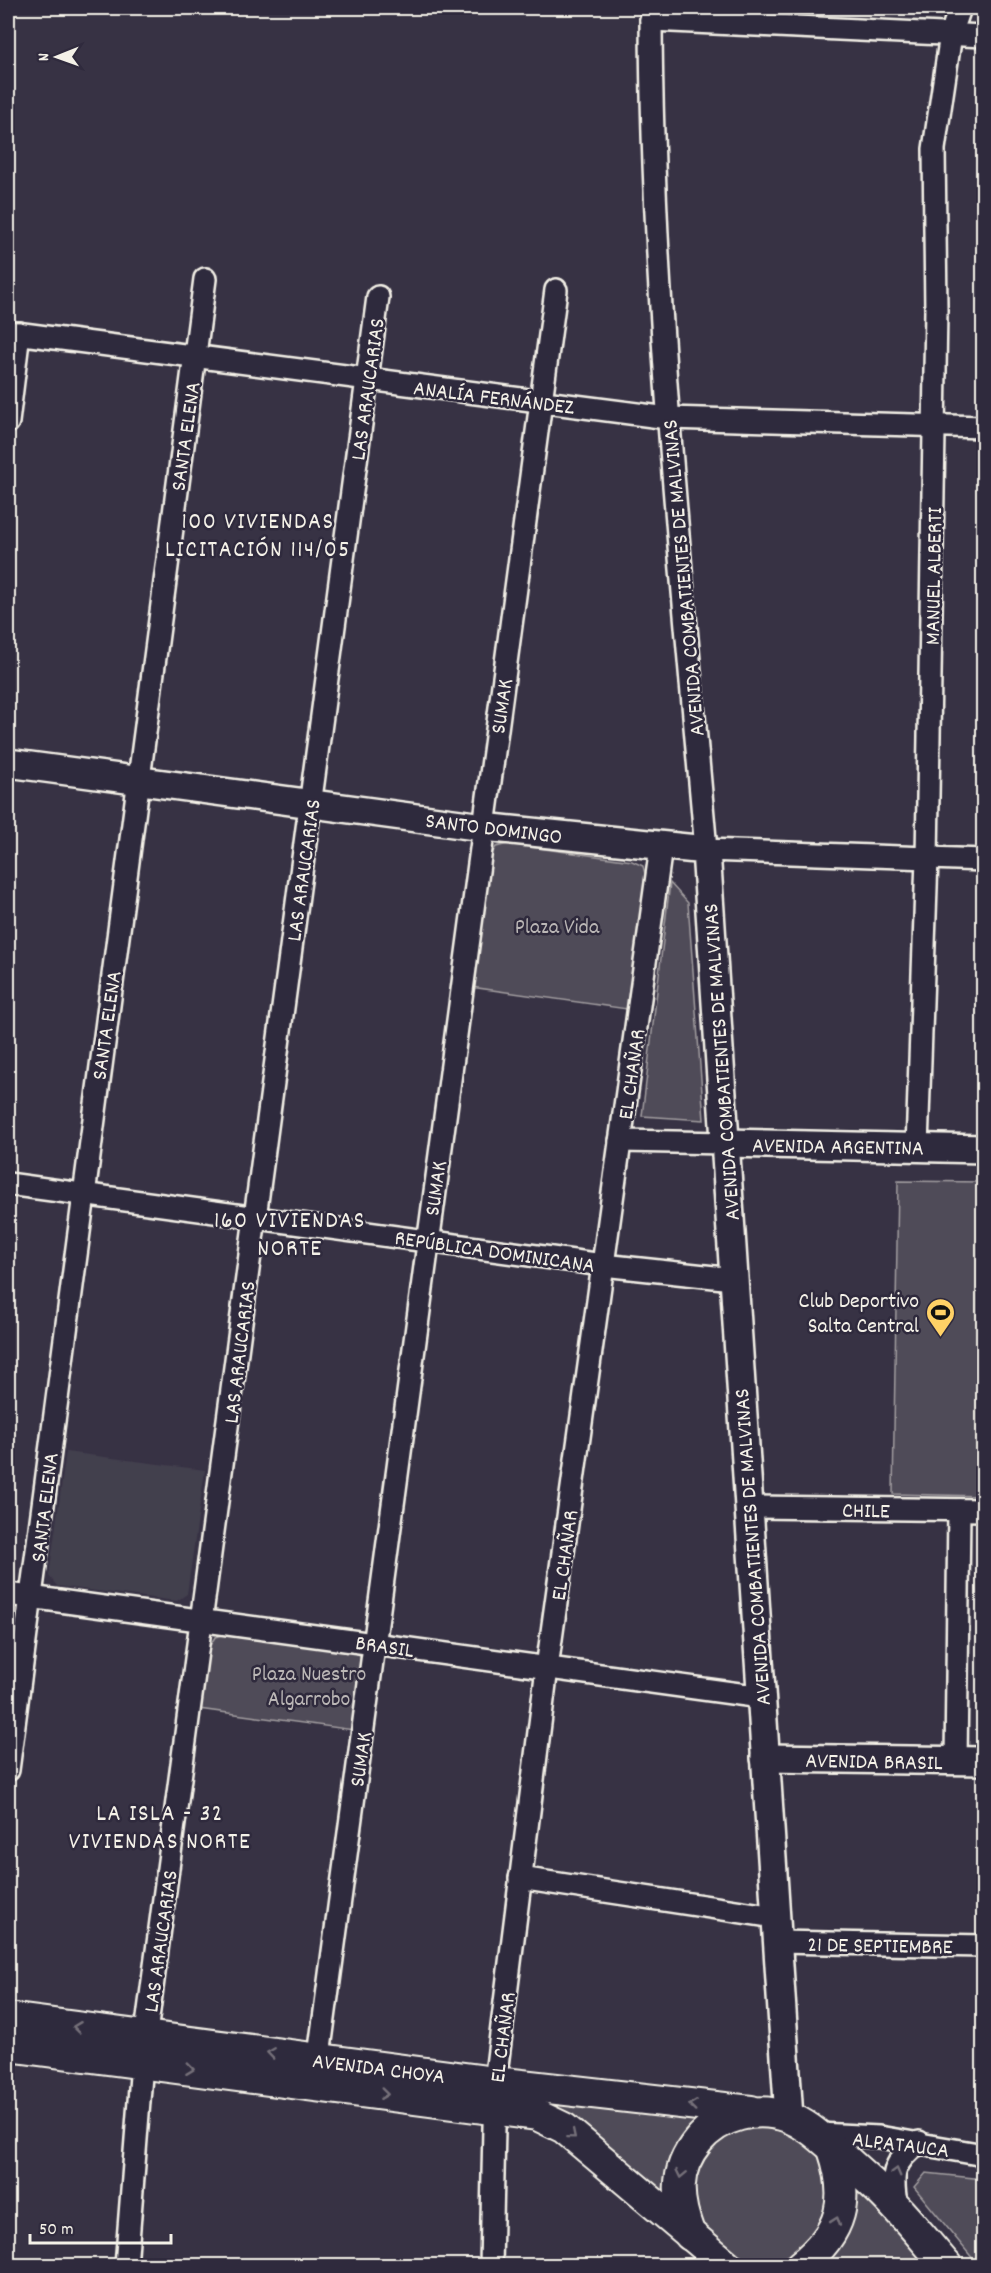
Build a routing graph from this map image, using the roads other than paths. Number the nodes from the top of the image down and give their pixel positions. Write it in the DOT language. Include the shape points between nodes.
graph roads {
  1 [pos="960,8"];
  2 [pos="652,14"];
  3 [pos="951,34"];
  4 [pos="984,36"];
  5 [pos="205,279"];
  6 [pos="556,290"];
  7 [pos="378,297"];
  8 [pos="13,333"];
  9 [pos="195,356"];
  10 [pos="367,379"];
  11 [pos="541,402"];
  12 [pos="668,418"];
  13 [pos="8,422"];
  14 [pos="934,426"];
  15 [pos="984,427"];
  16 [pos="8,763"];
  17 [pos="138,780"];
  18 [pos="311,803"];
  19 [pos="483,826"];
  20 [pos="661,847"];
  21 [pos="706,850"];
  22 [pos="927,858"];
  23 [pos="984,860"];
  24 [pos="620,1140"];
  25 [pos="726,1143"];
  26 [pos="917,1147"];
  27 [pos="984,1149"];
  28 [pos="8,1184"];
  29 [pos="83,1194"];
  30 [pos="255,1218"];
  31 [pos="427,1241"];
  32 [pos="603,1265"];
  33 [pos="733,1279"];
  34 [pos="749,1507"];
  35 [pos="959,1510"];
  36 [pos="984,1510"];
  37 [pos="8,1594"];
  38 [pos="32,1597"];
  39 [pos="202,1620"];
  40 [pos="375,1644"];
  41 [pos="548,1668"];
  42 [pos="761,1697"];
  43 [pos="765,1758"];
  44 [pos="956,1761"];
  45 [pos="984,1761"];
  46 [pos="8,1770"];
  47 [pos="520,1878"];
  48 [pos="776,1929"];
  49 [pos="984,1946"];
  50 [pos="8,2018"];
  51 [pos="8,2046"];
  52 [pos="144,2050"];
  53 [pos="317,2072"];
  54 [pos="495,2095"];
  55 [pos="752,2111"];
  56 [pos="789,2118"];
  57 [pos="826,2142"];
  58 [pos="919,2142"];
  59 [pos="984,2155"];
  60 [pos="897,2210"];
  61 [pos="690,2235"];
  62 [pos="126,2265"];
  63 [pos="491,2265"];
  64 [pos="728,2265"];
  65 [pos="800,2265"];
  66 [pos="947,2265"];
  1 -- 3 [label="street, MANUEL ALBERTI"];
  2 -- 3 [label="street"];
  2 -- 12 [label="street, AVENIDA COMBATIENTES DE MALVINAS" via="652,104"];
  3 -- 4 [label="street"];
  3 -- 14 [label="street, MANUEL ALBERTI" via="934,149"];
  5 -- 9 [label="street, SANTA ELENA"];
  6 -- 11 [label="street, SUMAK"];
  7 -- 10 [label="street, LAS ARAUCARIAS"];
  8 -- 9 [label="street, ANALÍA FERNÁNDEZ"];
  8 -- 13 [label="street"];
  9 -- 10 [label="street, ANALÍA FERNÁNDEZ"];
  9 -- 17 [label="street, SANTA ELENA"];
  10 -- 11 [label="street, ANALÍA FERNÁNDEZ"];
  10 -- 18 [label="street, LAS ARAUCARIAS"];
  11 -- 12 [label="street, ANALÍA FERNÁNDEZ"];
  11 -- 19 [label="street, SUMAK"];
  12 -- 14 [label="street, ANALÍA FERNÁNDEZ"];
  12 -- 21 [label="street, AVENIDA COMBATIENTES DE MALVINAS"];
  14 -- 15 [label="street, ANALÍA FERNÁNDEZ"];
  14 -- 22 [label="street, MANUEL ALBERTI"];
  16 -- 17 [label="street, SANTO DOMINGO"];
  17 -- 18 [label="street, SANTO DOMINGO"];
  17 -- 29 [label="street, SANTA ELENA"];
  18 -- 19 [label="street, SANTO DOMINGO"];
  18 -- 30 [label="street, LAS ARAUCARIAS"];
  19 -- 20 [label="street, SANTO DOMINGO"];
  19 -- 31 [label="street, SUMAK"];
  20 -- 21 [label="street, SANTO DOMINGO"];
  20 -- 24 [label="street, EL CHAÑAR"];
  21 -- 22 [label="street, SANTO DOMINGO"];
  21 -- 25 [label="street, AVENIDA COMBATIENTES DE MALVINAS"];
  22 -- 23 [label="street, SANTO DOMINGO"];
  22 -- 26 [label="street, MANUEL ALBERTI"];
  24 -- 25 [label="street, AVENIDA ARGENTINA"];
  24 -- 32 [label="street, EL CHAÑAR"];
  25 -- 26 [label="street, AVENIDA ARGENTINA"];
  25 -- 33 [label="street, AVENIDA COMBATIENTES DE MALVINAS"];
  26 -- 27 [label="street, AVENIDA ARGENTINA"];
  28 -- 29 [label="street, REPÚBLICA DOMINICANA"];
  29 -- 30 [label="street, REPÚBLICA DOMINICANA"];
  29 -- 38 [label="street, SANTA ELENA"];
  30 -- 31 [label="street, REPÚBLICA DOMINICANA"];
  30 -- 39 [label="street, LAS ARAUCARIAS"];
  31 -- 32 [label="street, REPÚBLICA DOMINICANA"];
  31 -- 40 [label="street, SUMAK"];
  32 -- 33 [label="street, REPÚBLICA DOMINICANA"];
  32 -- 41 [label="street, EL CHAÑAR"];
  33 -- 34 [label="street, AVENIDA COMBATIENTES DE MALVINAS"];
  34 -- 35 [label="street, CHILE"];
  34 -- 42 [label="street, AVENIDA COMBATIENTES DE MALVINAS"];
  35 -- 36 [label="street, CHILE"];
  35 -- 44 [label="street"];
  37 -- 38 [label="street, BRASIL"];
  38 -- 39 [label="street, BRASIL"];
  38 -- 46 [label="street, SANTA ELENA"];
  39 -- 40 [label="street, BRASIL"];
  39 -- 52 [label="street, LAS ARAUCARIAS"];
  40 -- 41 [label="street, BRASIL"];
  40 -- 53 [label="street, SUMAK"];
  41 -- 42 [label="street, BRASIL"];
  41 -- 47 [label="street, EL CHAÑAR"];
  42 -- 43 [label="street, AVENIDA COMBATIENTES DE MALVINAS"];
  43 -- 44 [label="street, AVENIDA BRASIL"];
  43 -- 48 [label="street, AVENIDA COMBATIENTES DE MALVINAS"];
  44 -- 45 [label="street, AVENIDA BRASIL"];
  47 -- 48 [label="street, 21 DE SEPTIEMBRE"];
  47 -- 54 [label="street, EL CHAÑAR"];
  48 -- 49 [label="street, 21 DE SEPTIEMBRE"];
  48 -- 56 [label="street, AVENIDA COMBATIENTES DE MALVINAS"];
  52 -- 50 [label="main road, AVENIDA CHOYA, one-way"];
  51 -- 52 [label="main road, AVENIDA CHOYA"];
  52 -- 53 [label="main road, AVENIDA CHOYA"];
  52 -- 62 [label="street, LAS ARAUCARIAS"];
  53 -- 54 [label="main road, AVENIDA CHOYA"];
  55 -- 54 [label="main road, AVENIDA CHOYA, one-way"];
  54 -- 61 [label="main road, AVENIDA CHOYA, one-way" via="564,2128"];
  54 -- 63 [label="street, EL CHAÑAR"];
  55 -- 56 [label="main road, AVENIDA CHOYA"];
  55 -- 61 [label="main road, one-way" via="723,2120 699,2140 685,2160 679,2180 679,2201"];
  56 -- 57 [label="main road, AVENIDA CHOYA"];
  57 -- 58 [label="street, ALPATAUCA" via="879,2137"];
  57 -- 60 [label="main road"];
  65 -- 57 [label="main road, one-way" via="821,2249 836,2225 842,2198 841,2170"];
  58 -- 59 [label="street, ALPATAUCA"];
  60 -- 58 [label="street, one-way" via="895,2168 904,2153"];
  60 -- 66 [label="main road"];
  61 -- 64 [label="main road, AVENIDA CHOYA"];
}
